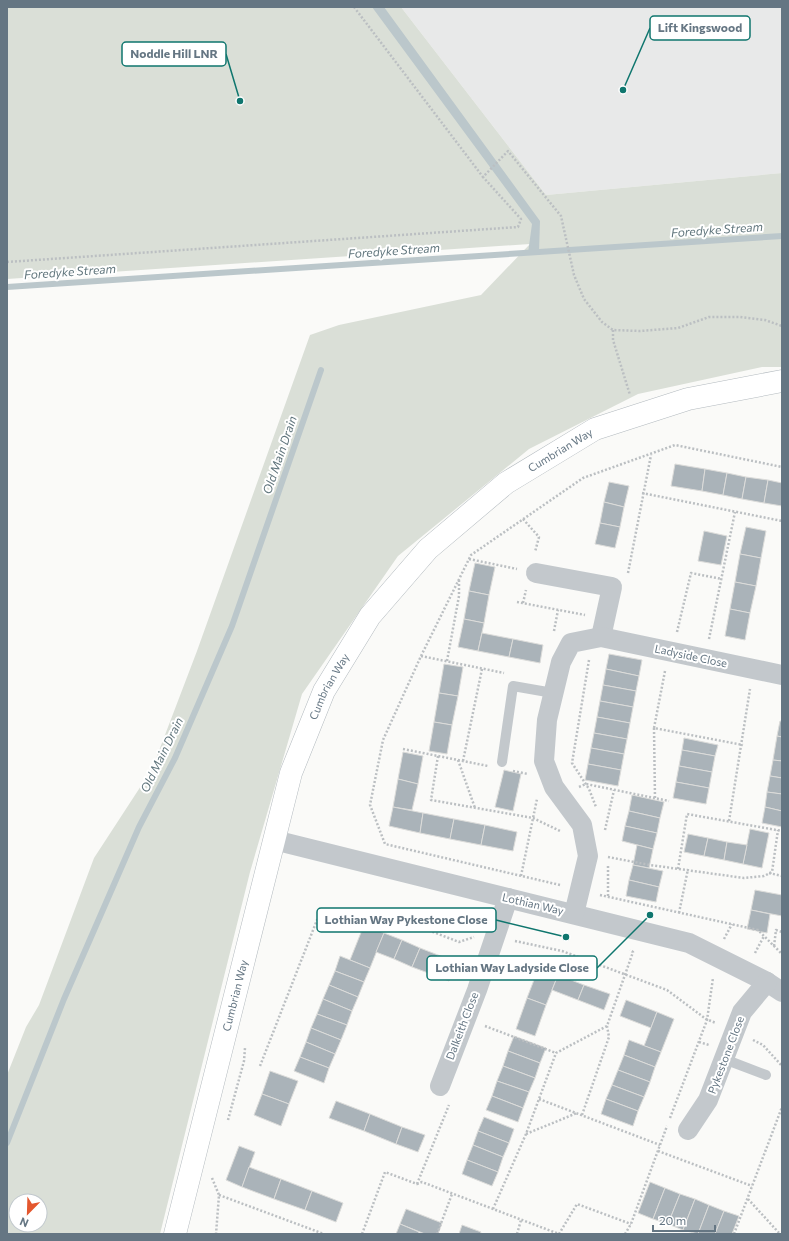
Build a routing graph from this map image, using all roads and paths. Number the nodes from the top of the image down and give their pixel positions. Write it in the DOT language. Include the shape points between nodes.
graph roads {
  1 [pos="354,7"];
  2 [pos="483,177"];
  3 [pos="7,262"];
  4 [pos="782,326"];
  5 [pos="613,330"];
  6 [pos="782,381"];
  7 [pos="637,415"];
  8 [pos="651,454"];
  9 [pos="782,466"];
  10 [pos="642,493"];
  11 [pos="735,512"];
  12 [pos="782,521"];
  13 [pos="469,559"];
  14 [pos="530,572"];
  15 [pos="627,576"];
  16 [pos="459,578"];
  17 [pos="722,579"];
  18 [pos="677,632"];
  19 [pos="598,637"];
  20 [pos="710,639"];
  21 [pos="421,656"];
  22 [pos="447,661"];
  23 [pos="666,667"];
  24 [pos="482,668"];
  25 [pos="753,669"];
  26 [pos="512,675"];
  27 [pos="782,675"];
  28 [pos="554,693"];
  29 [pos="654,728"];
  30 [pos="743,745"];
  31 [pos="403,749"];
  32 [pos="438,756"];
  33 [pos="458,760"];
  34 [pos="463,761"];
  35 [pos="502,766"];
  36 [pos="548,772"];
  37 [pos="586,784"];
  38 [pos="614,790"];
  39 [pos="560,796"];
  40 [pos="655,799"];
  41 [pos="669,801"];
  42 [pos="475,808"];
  43 [pos="597,810"];
  44 [pos="533,818"];
  45 [pos="729,821"];
  46 [pos="602,824"];
  47 [pos="778,830"];
  48 [pos="605,831"];
  49 [pos="782,831"];
  50 [pos="606,836"];
  51 [pos="274,840"];
  52 [pos="585,840"];
  53 [pos="608,851"];
  54 [pos="608,856"];
  55 [pos="678,869"];
  56 [pos="688,870"];
  57 [pos="769,873"];
  58 [pos="521,876"];
  59 [pos="782,876"];
  60 [pos="580,890"];
  61 [pos="608,897"];
  62 [pos="508,898"];
  63 [pos="679,913"];
  64 [pos="574,914"];
  65 [pos="629,928"];
  66 [pos="782,932"];
  67 [pos="774,946"];
  68 [pos="782,954"];
  69 [pos="715,956"];
  70 [pos="774,987"];
  71 [pos="481,1025"];
  72 [pos="606,1026"];
  73 [pos="556,1052"];
  74 [pos="724,1059"];
  75 [pos="766,1075"];
  76 [pos="440,1086"];
  77 [pos="539,1099"];
  78 [pos="782,1107"];
  79 [pos="578,1113"];
  80 [pos="582,1115"];
  81 [pos="688,1130"];
  82 [pos="526,1134"];
  83 [pos="660,1145"];
  84 [pos="658,1151"];
  85 [pos="752,1186"];
  86 [pos="452,1194"];
  87 [pos="219,1195"];
  88 [pos="748,1199"];
  89 [pos="493,1209"];
  90 [pos="521,1220"];
  91 [pos="631,1224"];
  92 [pos="175,1234"];
  93 [pos="324,1234"];
  94 [pos="362,1234"];
  95 [pos="437,1234"];
  96 [pos="517,1234"];
  97 [pos="559,1234"];
  98 [pos="625,1234"];
  99 [pos="734,1234"];
  100 [pos="780,1234"];
  1 -- 2 [label="path"];
  2 -- 3 [label="path" via="521,219 518,227"];
  2 -- 5 [label="path" via="508,151 561,216 574,275 584,299 602,322"];
  4 -- 5 [label="path" via="765,320 709,317 678,328"];
  5 -- 7 [label="path" via="613,340"];
  6 -- 7 [label="street, Cumbrian Way" via="688,399"];
  7 -- 51 [label="street, Cumbrian Way" via="595,429 506,483 428,549 370,616 324,691 292,773"];
  8 -- 9 [label="path" via="675,445"];
  8 -- 10 [label="path"];
  8 -- 13 [label="path" via="583,478 471,555"];
  10 -- 11 [label="path"];
  10 -- 15 [label="path"];
  11 -- 12 [label="path"];
  11 -- 17 [label="path"];
  13 -- 14 [label="path"];
  13 -- 16 [label="path"];
  14 -- 19 [label="street" via="612,587"];
  16 -- 21 [label="path"];
  16 -- 22 [label="path" via="459,596"];
  17 -- 18 [label="path" via="691,573"];
  17 -- 20 [label="path"];
  19 -- 25 [label="street, Ladyside Close"];
  19 -- 28 [label="street, Ladyside Close" via="572,643 562,662"];
  19 -- 37 [label="path" via="590,655 572,763"];
  21 -- 22 [label="path"];
  21 -- 58 [label="path" via="383,740 370,804 385,844"];
  22 -- 24 [label="path"];
  23 -- 29 [label="path"];
  24 -- 26 [label="path"];
  24 -- 34 [label="path"];
  25 -- 27 [label="street, Ladyside Close"];
  25 -- 30 [label="path"];
  28 -- 35 [label="lane" via="513,686"];
  28 -- 36 [label="street, Ladyside Close" via="547,720 544,762"];
  29 -- 30 [label="path"];
  29 -- 40 [label="path"];
  30 -- 45 [label="path"];
  31 -- 32 [label="path"];
  32 -- 33 [label="path"];
  32 -- 42 [label="path" via="431,800"];
  33 -- 34 [label="path"];
  33 -- 42 [label="path"];
  34 -- 35 [label="path"];
  35 -- 36 [label="path" via="532,774"];
  36 -- 39 [label="street, Ladyside Close"];
  36 -- 44 [label="path" via="539,789"];
  37 -- 38 [label="path"];
  37 -- 39 [label="path"];
  37 -- 43 [label="path"];
  38 -- 40 [label="path"];
  38 -- 48 [label="path"];
  39 -- 52 [label="street, Ladyside Close" via="582,825"];
  40 -- 41 [label="path"];
  42 -- 44 [label="path"];
  44 -- 52 [label="path" via="572,837"];
  44 -- 58 [label="path"];
  45 -- 47 [label="path"];
  45 -- 55 [label="path" via="687,814"];
  46 -- 48 [label="path"];
  47 -- 49 [label="path"];
  47 -- 57 [label="path" via="772,872"];
  48 -- 50 [label="path"];
  51 -- 62 [label="street, Lothian Way"];
  51 -- 92 [label="street, Cumbrian Way"];
  52 -- 60 [label="street, Ladyside Close" via="588,856"];
  53 -- 54 [label="path"];
  54 -- 55 [label="path"];
  54 -- 61 [label="path"];
  55 -- 56 [label="path"];
  56 -- 57 [label="path" via="744,878"];
  56 -- 63 [label="path"];
  57 -- 59 [label="path"];
  58 -- 60 [label="path"];
  60 -- 61 [label="path"];
  60 -- 64 [label="street, Ladyside Close"];
  61 -- 63 [label="path"];
  62 -- 64 [label="street, Lothian Way"];
  62 -- 76 [label="street, Dalkeith Close" via="477,990"];
  63 -- 67 [label="path" via="758,930"];
  64 -- 65 [label="street, Lothian Way"];
  65 -- 69 [label="street, Lothian Way" via="689,943"];
  65 -- 72 [label="path" via="627,948 633,952"];
  66 -- 67 [label="path" via="776,930"];
  67 -- 68 [label="path"];
  69 -- 70 [label="street, Lothian Way"];
  69 -- 83 [label="path" via="707,1020"];
  70 -- 74 [label="street, Pykestone Close" via="742,1012"];
  71 -- 73 [label="path"];
  72 -- 73 [label="path"];
  72 -- 80 [label="path" via="609,1037"];
  73 -- 77 [label="path"];
  74 -- 75 [label="lane"];
  74 -- 81 [label="street, Pykestone Close" via="708,1100"];
  77 -- 79 [label="path"];
  77 -- 82 [label="path"];
  78 -- 85 [label="path"];
  79 -- 80 [label="path"];
  79 -- 82 [label="path"];
  80 -- 83 [label="path"];
  82 -- 89 [label="path"];
  83 -- 84 [label="path"];
  84 -- 85 [label="path"];
  84 -- 91 [label="path"];
  85 -- 88 [label="path"];
  86 -- 89 [label="path"];
  86 -- 94 [label="path" via="422,1182 417,1184 385,1172"];
  86 -- 95 [label="path"];
  87 -- 93 [label="path"];
  88 -- 99 [label="path"];
  88 -- 100 [label="path"];
  89 -- 90 [label="path"];
  90 -- 96 [label="path"];
  90 -- 97 [label="path"];
  91 -- 97 [label="path" via="577,1204"];
  91 -- 98 [label="path"];
}
